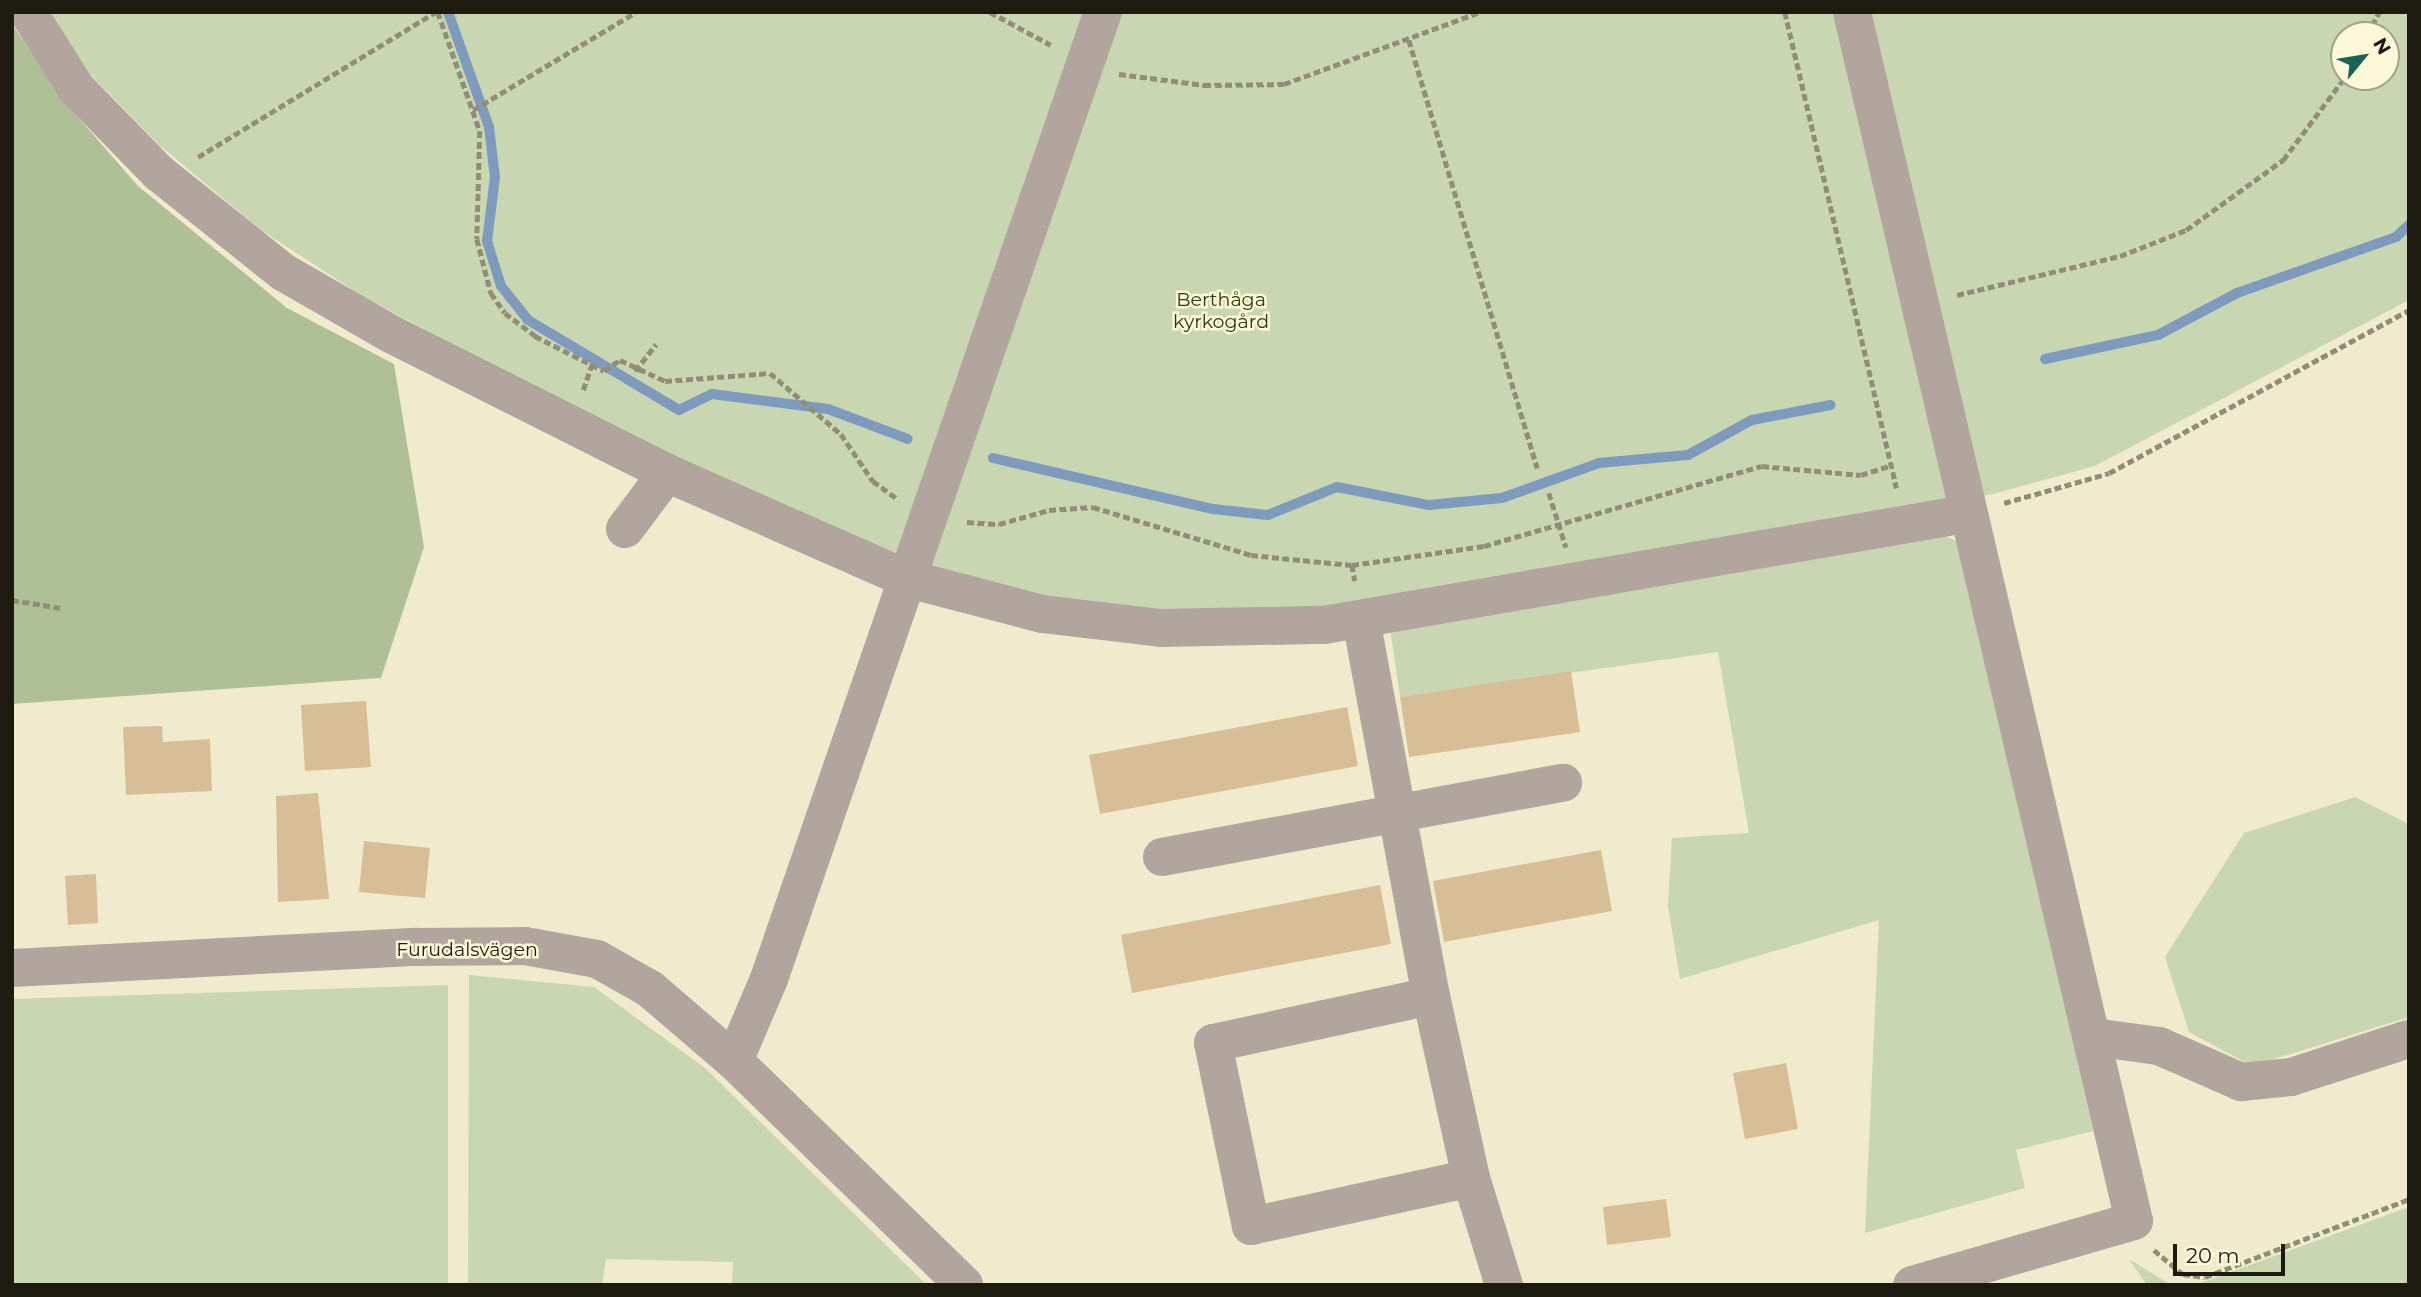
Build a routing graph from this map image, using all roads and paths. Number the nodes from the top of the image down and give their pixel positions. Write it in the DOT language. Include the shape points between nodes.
graph roads {
  1 [pos="28,12"];
  2 [pos="437,12"];
  3 [pos="635,12"];
  4 [pos="990,12"];
  5 [pos="1103,12"];
  6 [pos="1480,12"];
  7 [pos="1785,12"];
  8 [pos="1852,12"];
  9 [pos="1409,40"];
  10 [pos="1085,64"];
  11 [pos="2335,91"];
  12 [pos="473,110"];
  13 [pos="163,177"];
  14 [pos="1918,304"];
  15 [pos="2409,310"];
  16 [pos="656,344"];
  17 [pos="635,371"];
  18 [pos="1892,465"];
  19 [pos="1537,468"];
  20 [pos="667,473"];
  21 [pos="1549,493"];
  22 [pos="929,511"];
  23 [pos="1965,514"];
  24 [pos="1906,524"];
  25 [pos="1559,525"];
  26 [pos="625,528"];
  27 [pos="905,578"];
  28 [pos="12,600"];
  29 [pos="61,608"];
  30 [pos="1361,618"];
  31 [pos="1563,783"];
  32 [pos="1395,813"];
  33 [pos="1163,857"];
  34 [pos="12,968"];
  35 [pos="1431,996"];
  36 [pos="2093,1037"];
  37 [pos="2409,1039"];
  38 [pos="734,1060"];
  39 [pos="1471,1178"];
  40 [pos="2409,1199"];
  41 [pos="2134,1221"];
  42 [pos="964,1285"];
  43 [pos="1504,1285"];
  44 [pos="1912,1285"];
  1 -- 13 [label="street" via="76,88"];
  2 -- 12 [label="path"];
  2 -- 13 [label="path"];
  3 -- 12 [label="path"];
  4 -- 10 [label="path"];
  5 -- 10 [label="street"];
  6 -- 9 [label="path"];
  7 -- 18 [label="path"];
  8 -- 14 [label="street"];
  9 -- 10 [label="path" via="1284,84 1129,78"];
  9 -- 19 [label="path"];
  10 -- 22 [label="street"];
  11 -- 14 [label="path" via="2283,160 2186,230 2120,256"];
  12 -- 17 [label="path" via="483,149 474,197 477,239 495,299 535,336 604,371 620,360"];
  13 -- 20 [label="street" via="283,272 391,334"];
  14 -- 23 [label="street"];
  15 -- 23 [label="path" via="2109,473"];
  16 -- 17 [label="path"];
  17 -- 22 [label="path" via="666,381 770,373 841,434 873,481"];
  18 -- 24 [label="path"];
  18 -- 25 [label="path" via="1861,475 1762,466"];
  20 -- 26 [label="street"];
  20 -- 27 [label="street"];
  21 -- 25 [label="path"];
  22 -- 25 [label="path" via="988,525 1059,508 1093,508 1251,555 1314,565 1484,546"];
  22 -- 27 [label="street"];
  23 -- 24 [label="street"];
  23 -- 36 [label="street"];
  24 -- 30 [label="street"];
  27 -- 30 [label="street" via="1042,614 1161,628 1324,625"];
  27 -- 38 [label="street" via="768,979"];
  28 -- 29 [label="path"];
  30 -- 32 [label="street"];
  31 -- 32 [label="street"];
  32 -- 33 [label="street"];
  32 -- 35 [label="street"];
  34 -- 38 [label="street, Furudalsvägen" via="525,946 597,959 650,989"];
  35 -- 39 [label="street"];
  35 -- 39 [label="street" via="1213,1043 1251,1226"];
  36 -- 37 [label="street" via="2159,1046 2241,1082 2291,1077"];
  36 -- 41 [label="street"];
  38 -- 42 [label="street, Furudalsvägen"];
  39 -- 43 [label="street"];
  40 -- 41 [label="path" via="2193,1278 2160,1258"];
  41 -- 44 [label="street"];
}
